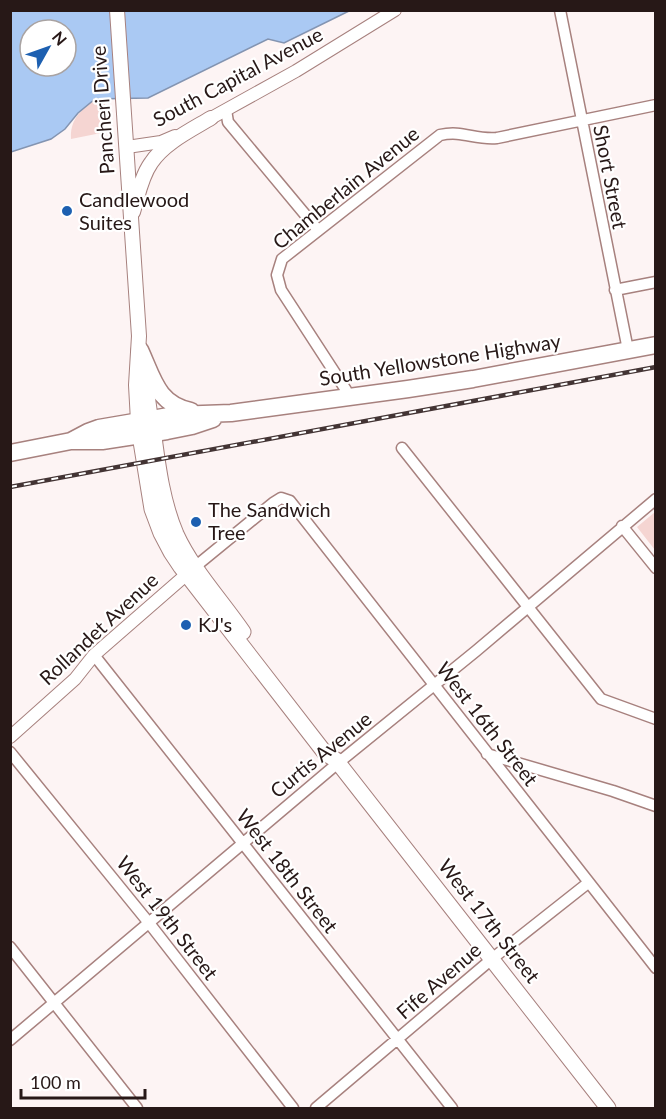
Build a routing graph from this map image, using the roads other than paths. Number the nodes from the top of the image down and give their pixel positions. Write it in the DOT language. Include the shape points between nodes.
graph roads {
  1 [pos="117,10"];
  2 [pos="395,10"];
  3 [pos="560,10"];
  4 [pos="656,105"];
  5 [pos="225,110"];
  6 [pos="211,118"];
  7 [pos="580,120"];
  8 [pos="127,147"];
  9 [pos="131,220"];
  10 [pos="318,230"];
  11 [pos="656,282"];
  12 [pos="615,290"];
  13 [pos="656,345"];
  14 [pos="140,350"];
  15 [pos="628,350"];
  16 [pos="347,397"];
  17 [pos="231,413"];
  18 [pos="146,428"];
  19 [pos="402,448"];
  20 [pos="10,453"];
  21 [pos="656,499"];
  22 [pos="290,501"];
  23 [pos="622,526"];
  24 [pos="656,568"];
  25 [pos="191,570"];
  26 [pos="528,605"];
  27 [pos="94,655"];
  28 [pos="434,685"];
  29 [pos="656,718"];
  30 [pos="10,737"];
  31 [pos="10,752"];
  32 [pos="487,754"];
  33 [pos="337,761"];
  34 [pos="656,806"];
  35 [pos="243,844"];
  36 [pos="588,883"];
  37 [pos="149,923"];
  38 [pos="10,947"];
  39 [pos="493,958"];
  40 [pos="656,968"];
  41 [pos="54,1003"];
  42 [pos="10,1040"];
  43 [pos="398,1040"];
  44 [pos="137,1108"];
  45 [pos="293,1108"];
  46 [pos="316,1108"];
  47 [pos="452,1108"];
  48 [pos="608,1108"];
  1 -- 8 [label="main road, Pancheri Drive"];
  2 -- 5 [label="street, South Capital Avenue"];
  3 -- 7 [label="street, Short Street"];
  4 -- 7 [label="street, Chamberlain Avenue"];
  5 -- 6 [label="street, South Capital Avenue"];
  5 -- 10 [label="street" via="228,122"];
  6 -- 8 [label="street, South Capital Avenue" via="161,142"];
  6 -- 9 [label="main road" via="155,158"];
  7 -- 10 [label="street, Chamberlain Avenue" via="483,140 454,132 440,135"];
  7 -- 12 [label="street, Short Street"];
  8 -- 9 [label="main road, Pancheri Drive"];
  9 -- 14 [label="main road, Pancheri Drive"];
  10 -- 16 [label="street, Chamberlain Avenue" via="282,260 277,275 281,290"];
  11 -- 12 [label="street"];
  12 -- 15 [label="street, Short Street"];
  13 -- 15 [label="highway, South Yellowstone Highway"];
  14 -- 17 [label="highway" via="168,402 188,411"];
  14 -- 18 [label="main road, Pancheri Drive" via="136,385"];
  15 -- 16 [label="highway, South Yellowstone Highway" via="473,379"];
  16 -- 17 [label="highway, South Yellowstone Highway"];
  17 -- 18 [label="highway, South Yellowstone Highway" via="192,426"];
  18 -- 20 [label="highway, South Yellowstone Highway" via="99,428 71,441"];
  18 -- 25 [label="main road, West 17th Street" via="165,504"];
  18 -- 25 [label="main road" via="149,498 160,530 171,539"];
  19 -- 26 [label="street"];
  21 -- 23 [label="street, Curtis Avenue"];
  22 -- 25 [label="street, Rollandet Avenue" via="281,498 273,503"];
  22 -- 28 [label="street, West 16th Street"];
  23 -- 24 [label="street"];
  23 -- 26 [label="street, Curtis Avenue"];
  25 -- 27 [label="street, Rollandet Avenue"];
  25 -- 33 [label="main road, West 17th Street" via="325,753"];
  25 -- 33 [label="main road, West 17th Street" via="237,622 332,746"];
  26 -- 28 [label="street, Curtis Avenue"];
  26 -- 29 [label="street" via="601,699"];
  27 -- 30 [label="street, Rollandet Avenue" via="75,679"];
  27 -- 35 [label="street, West 18th Street"];
  28 -- 32 [label="street, West 16th Street"];
  28 -- 33 [label="street, Curtis Avenue"];
  31 -- 37 [label="street, West 19th Street"];
  32 -- 34 [label="street"];
  32 -- 36 [label="street, West 16th Street"];
  33 -- 35 [label="street, Curtis Avenue"];
  33 -- 39 [label="main road, West 17th Street"];
  35 -- 37 [label="street, Curtis Avenue"];
  35 -- 43 [label="street, West 18th Street"];
  36 -- 39 [label="street, Fife Avenue"];
  36 -- 40 [label="street, West 16th Street"];
  37 -- 41 [label="street, Curtis Avenue"];
  37 -- 45 [label="street, West 19th Street"];
  38 -- 41 [label="street"];
  39 -- 43 [label="street, Fife Avenue"];
  39 -- 48 [label="main road, West 17th Street"];
  41 -- 42 [label="street, Curtis Avenue"];
  41 -- 44 [label="street"];
  43 -- 46 [label="street, Fife Avenue"];
  43 -- 47 [label="street, West 18th Street"];
}
